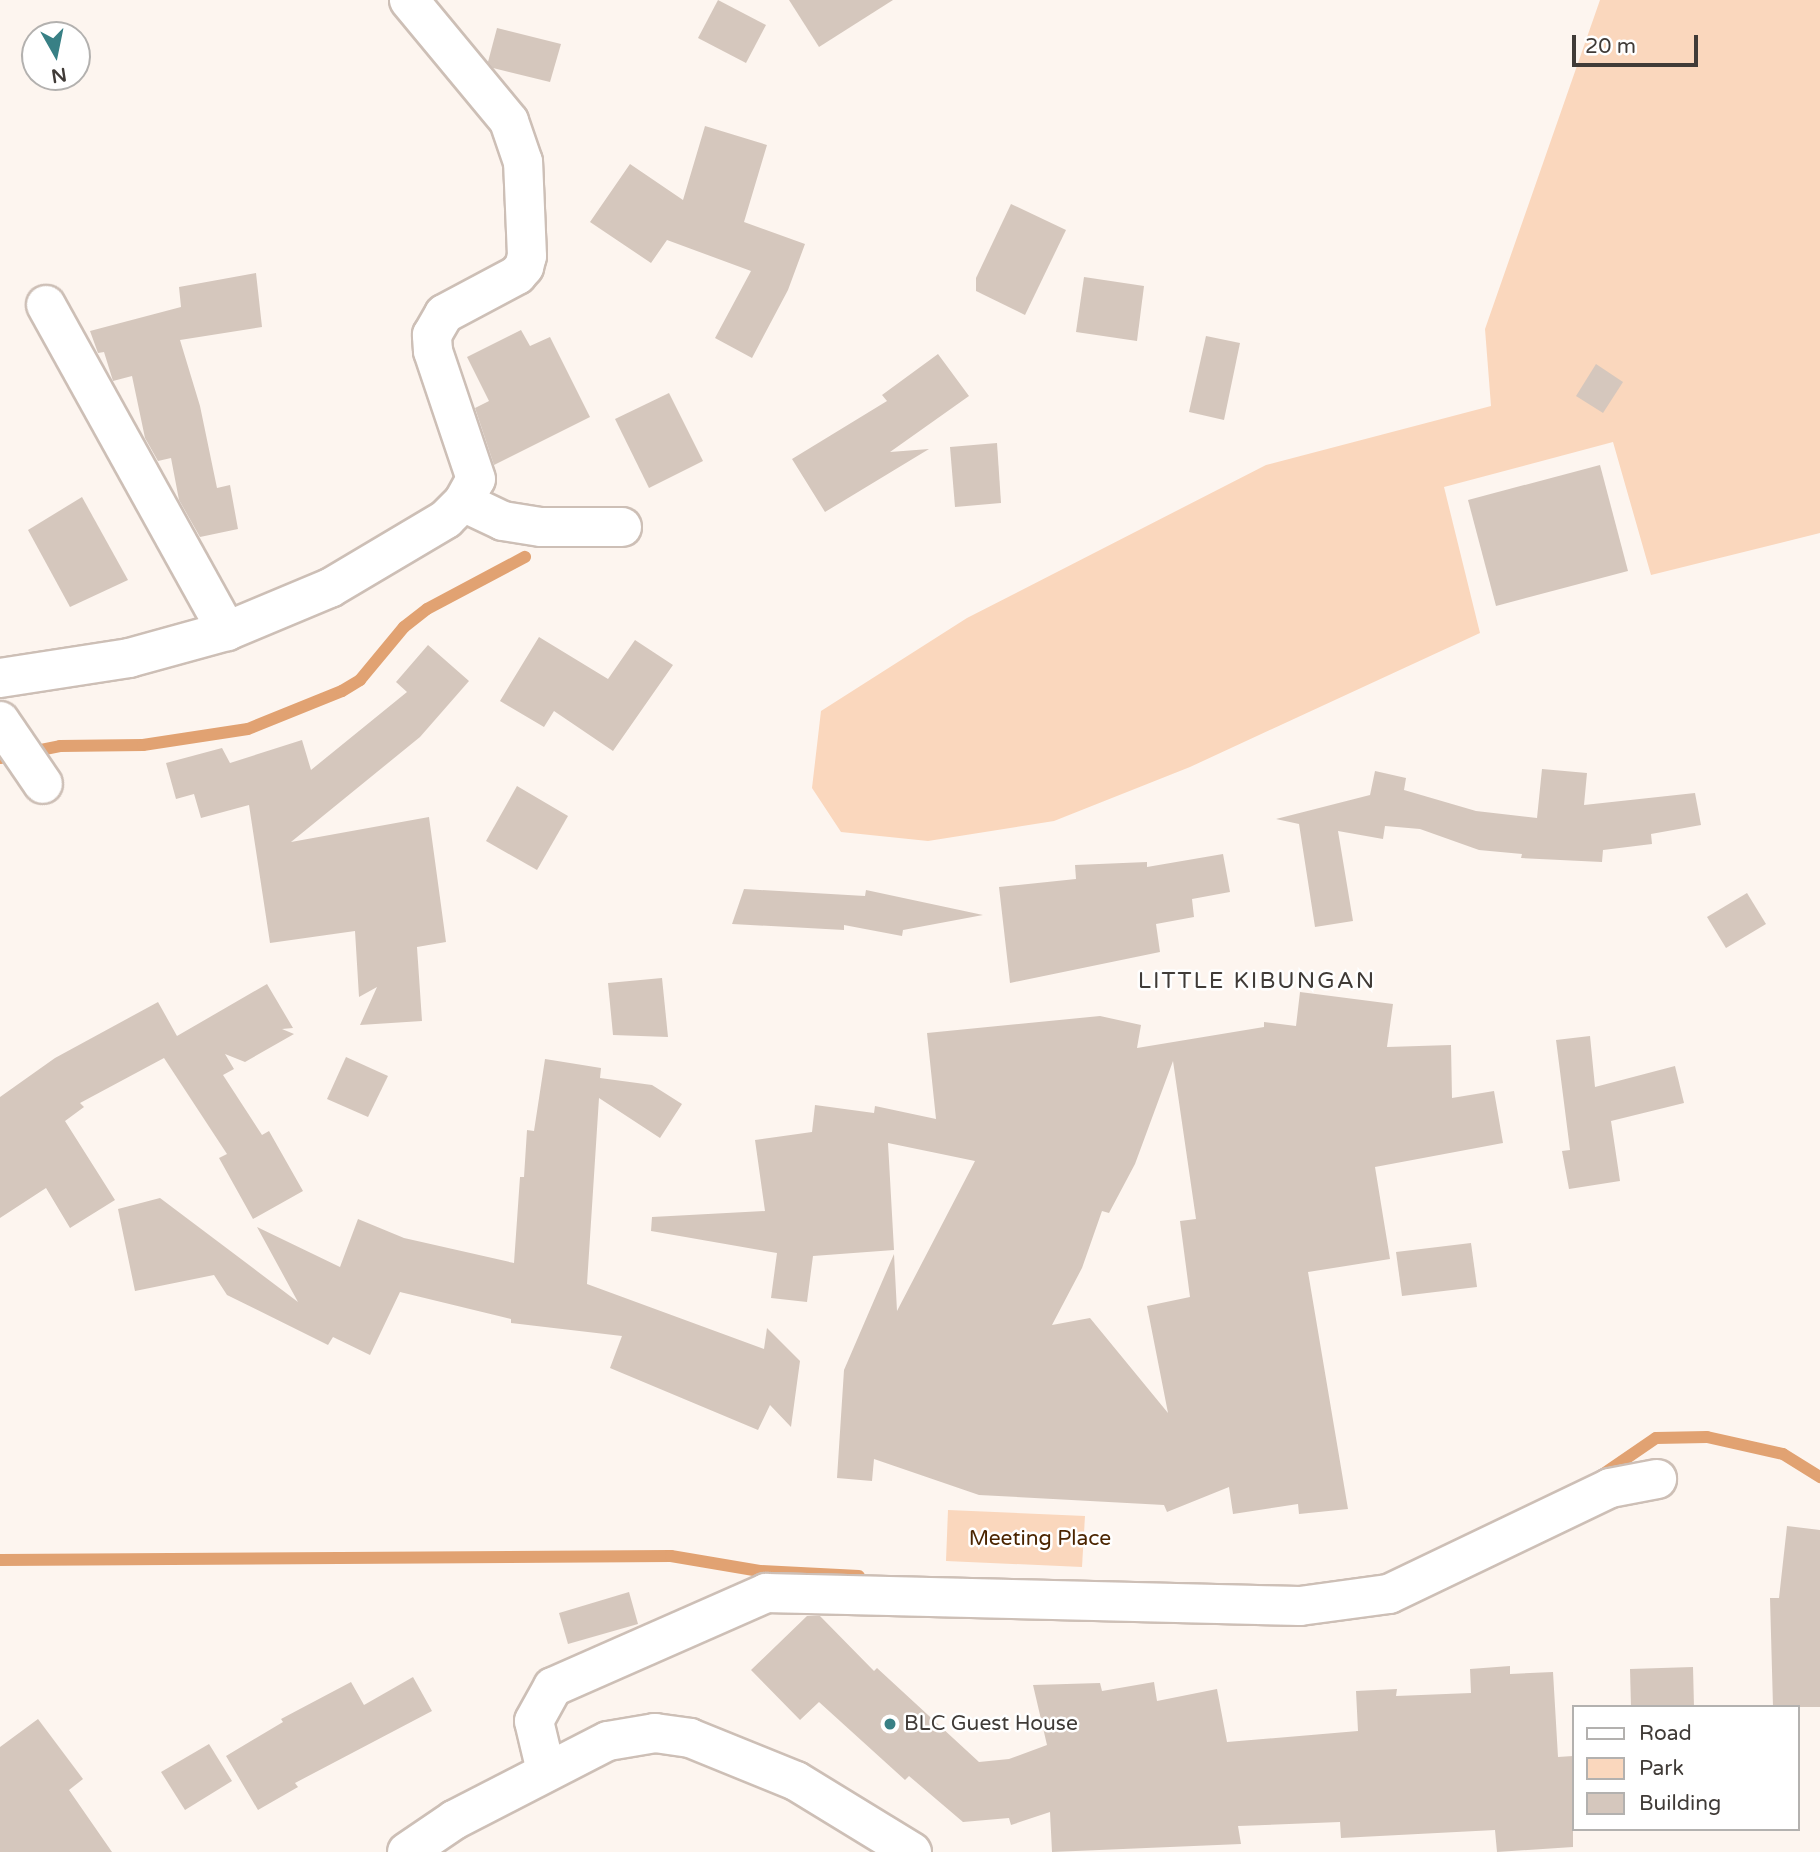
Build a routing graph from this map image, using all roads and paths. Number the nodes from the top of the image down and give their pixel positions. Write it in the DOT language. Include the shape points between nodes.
graph roads {
  1 [pos="408,0"];
  2 [pos="47,305"];
  3 [pos="463,502"];
  4 [pos="622,527"];
  5 [pos="226,631"];
  6 [pos="0,678"];
  7 [pos="0,721"];
  8 [pos="43,784"];
  9 [pos="1657,1479"];
  10 [pos="545,1771"];
  11 [pos="407,1852"];
  12 [pos="912,1852"];
  1 -- 3 [label="street" via="509,121 523,162 524,267 444,314 432,335 476,480"];
  2 -- 5 [label="street"];
  3 -- 4 [label="street" via="503,521 528,525"];
  3 -- 5 [label="street" via="446,519 330,588"];
  5 -- 6 [label="street" via="129,658"];
  7 -- 8 [label="street"];
  9 -- 10 [label="street" via="1610,1488 1389,1594 1300,1606 766,1593 553,1687 534,1721"];
  10 -- 11 [label="street" via="454,1820"];
  10 -- 12 [label="street" via="608,1741 655,1733 691,1738 796,1781"];
}
